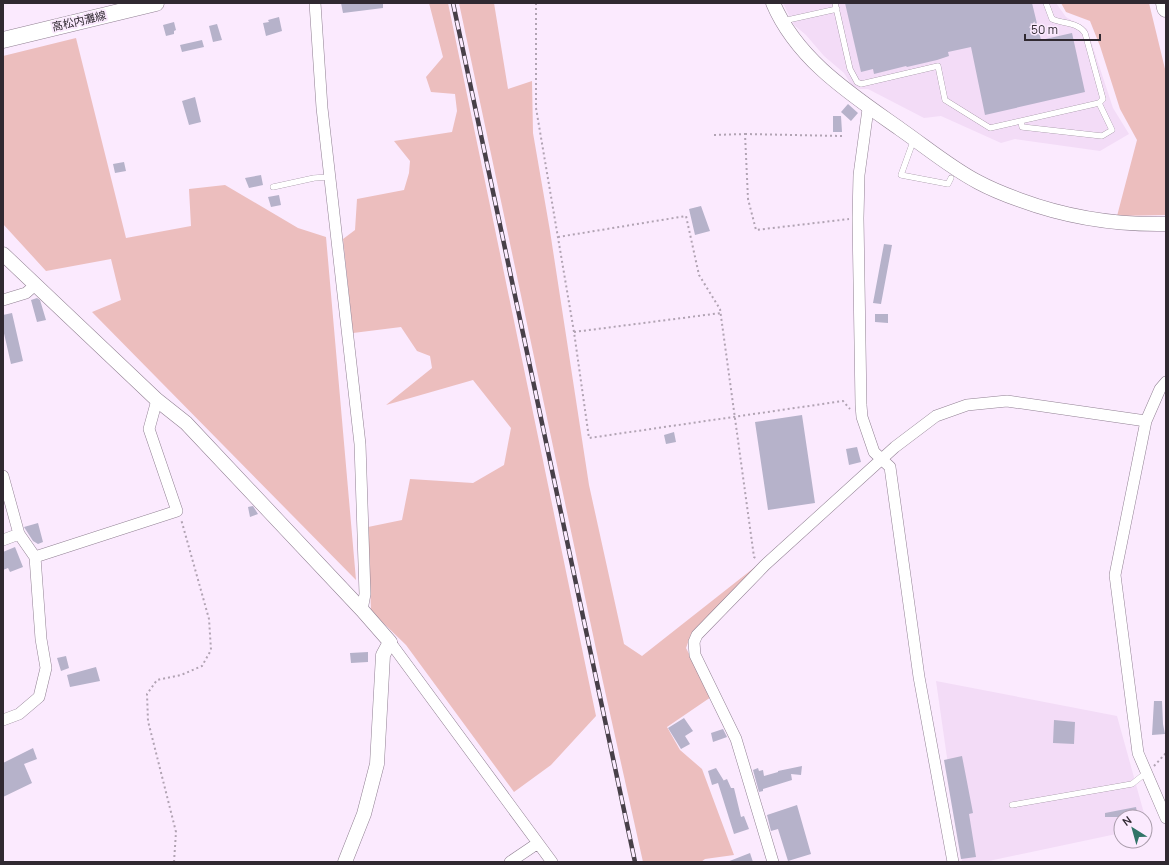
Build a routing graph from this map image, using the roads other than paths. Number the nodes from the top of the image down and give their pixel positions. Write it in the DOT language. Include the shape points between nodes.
graph roads {
  1 [pos="156,3"];
  2 [pos="315,3"];
  3 [pos="773,3"];
  4 [pos="1046,3"];
  5 [pos="1165,3"];
  6 [pos="836,6"];
  7 [pos="1166,8"];
  8 [pos="782,21"];
  9 [pos="3,40"];
  10 [pos="1099,103"];
  11 [pos="868,108"];
  12 [pos="1021,121"];
  13 [pos="914,139"];
  14 [pos="330,177"];
  15 [pos="951,178"];
  16 [pos="273,187"];
  17 [pos="1166,224"];
  18 [pos="3,254"];
  19 [pos="35,285"];
  20 [pos="3,300"];
  21 [pos="1166,382"];
  22 [pos="156,400"];
  23 [pos="1146,421"];
  24 [pos="882,460"];
  25 [pos="3,476"];
  26 [pos="20,534"];
  27 [pos="3,540"];
  28 [pos="35,557"];
  29 [pos="362,610"];
  30 [pos="390,642"];
  31 [pos="3,720"];
  32 [pos="1147,772"];
  33 [pos="1012,805"];
  34 [pos="1166,818"];
  35 [pos="538,844"];
  36 [pos="345,862"];
  37 [pos="510,862"];
  38 [pos="552,862"];
  39 [pos="773,862"];
  40 [pos="952,862"];
  1 -- 9 [label="main road, 高松内灘線"];
  2 -- 14 [label="street" via="322,108"];
  3 -- 8 [label="street"];
  4 -- 10 [label="lane" via="1052,19 1082,29 1085,33 1102,99"];
  5 -- 7 [label="main road"];
  6 -- 8 [label="lane"];
  6 -- 12 [label="lane" via="850,70 857,82 862,84 938,66 945,100 990,128"];
  8 -- 11 [label="street" via="798,44 820,67"];
  10 -- 12 [label="lane"];
  10 -- 12 [label="lane" via="1112,130 1102,136 1022,127"];
  11 -- 13 [label="street"];
  11 -- 24 [label="street" via="859,175 858,218 862,416 874,452"];
  13 -- 15 [label="lane" via="901,175 948,184"];
  13 -- 17 [label="street" via="978,182 1021,200 1103,221"];
  14 -- 16 [label="lane"];
  14 -- 29 [label="street" via="360,444 365,594"];
  18 -- 19 [label="street"];
  19 -- 20 [label="street" via="26,293"];
  19 -- 22 [label="street"];
  21 -- 23 [label="street" via="1160,389"];
  22 -- 28 [label="street" via="149,429 177,511"];
  22 -- 29 [label="street" via="186,423"];
  23 -- 24 [label="street" via="1007,401 967,405 936,416"];
  23 -- 32 [label="street" via="1115,575 1138,753"];
  24 -- 39 [label="street" via="765,565 694,642 695,655 736,739"];
  24 -- 40 [label="street" via="890,467 919,677"];
  25 -- 26 [label="street"];
  26 -- 27 [label="street"];
  26 -- 28 [label="street"];
  28 -- 31 [label="street" via="41,639 46,668 39,697 19,714"];
  29 -- 30 [label="street"];
  30 -- 35 [label="street"];
  30 -- 36 [label="street" via="383,655 377,764 364,814"];
  32 -- 33 [label="lane" via="1132,784"];
  32 -- 34 [label="street"];
  35 -- 37 [label="street"];
  35 -- 38 [label="street"];
}
